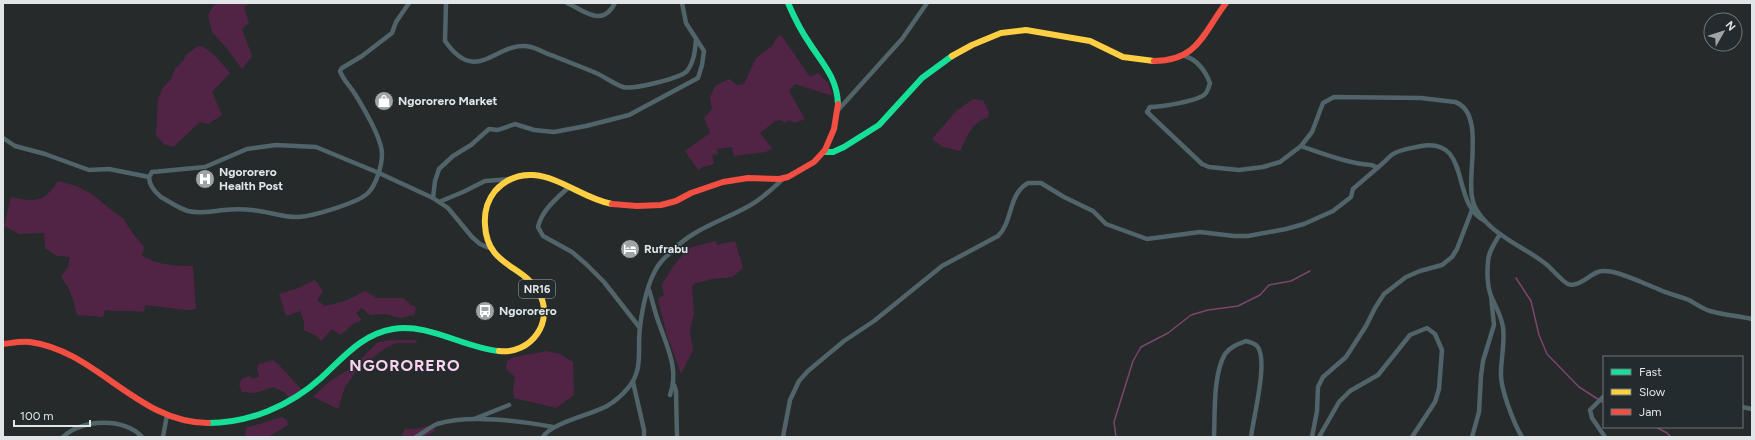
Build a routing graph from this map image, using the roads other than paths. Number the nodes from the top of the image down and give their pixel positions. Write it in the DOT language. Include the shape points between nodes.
graph roads {
  1 [pos="409,3"];
  2 [pos="446,3"];
  3 [pos="567,3"];
  4 [pos="614,3"];
  5 [pos="682,3"];
  6 [pos="788,3"];
  7 [pos="927,3"];
  8 [pos="1226,3"];
  9 [pos="696,40"];
  10 [pos="1185,56"];
  11 [pos="839,109"];
  12 [pos="3,138"];
  13 [pos="1301,146"];
  14 [pos="825,152"];
  15 [pos="1377,168"];
  16 [pos="379,173"];
  17 [pos="149,177"];
  18 [pos="511,178"];
  19 [pos="783,179"];
  20 [pos="569,187"];
  21 [pos="433,198"];
  22 [pos="439,202"];
  23 [pos="1472,210"];
  24 [pos="1485,221"];
  25 [pos="1500,234"];
  26 [pos="490,248"];
  27 [pos="649,288"];
  28 [pos="1491,296"];
  29 [pos="1752,319"];
  30 [pos="640,328"];
  31 [pos="3,344"];
  32 [pos="633,382"];
  33 [pos="674,384"];
  34 [pos="670,395"];
  35 [pos="1603,397"];
  36 [pos="509,405"];
  37 [pos="166,415"];
  38 [pos="473,420"];
  39 [pos="553,427"];
  40 [pos="63,437"];
  41 [pos="142,437"];
  42 [pos="163,437"];
  43 [pos="416,437"];
  44 [pos="543,437"];
  45 [pos="644,437"];
  46 [pos="677,437"];
  47 [pos="783,437"];
  48 [pos="1214,437"];
  49 [pos="1251,437"];
  50 [pos="1312,437"];
  51 [pos="1319,437"];
  52 [pos="1412,437"];
  53 [pos="1472,437"];
  54 [pos="1522,437"];
  55 [pos="1605,437"];
  1 -- 16 [label="street" via="392,33 340,71 366,111 380,145 382,154"];
  2 -- 9 [label="street" via="445,41 461,57 470,61 480,61 497,56 513,47 530,47 596,72 623,87 649,85 684,75 694,58"];
  3 -- 4 [label="street" via="590,15 602,16 608,14"];
  5 -- 9 [label="street" via="686,23"];
  6 -- 11 [label="main road" via="810,44 831,73 837,90"];
  7 -- 11 [label="street" via="902,39"];
  8 -- 10 [label="main road" via="1200,42"];
  9 -- 21 [label="street" via="704,51 698,78 629,115 586,126 554,132 534,130 515,124 498,130 489,130 453,156 440,169 435,181"];
  10 -- 13 [label="street" via="1196,62 1210,83 1206,94 1177,104 1150,107 1147,112 1202,164 1239,170 1256,168 1280,162"];
  10 -- 14 [label="main road" via="1159,62 1143,61 1114,54 1086,40 1034,30 1004,32 963,48 920,80 876,127 841,150"];
  11 -- 14 [label="main road" via="837,124"];
  12 -- 17 [label="street" via="20,148 89,170 109,170"];
  13 -- 15 [label="street"];
  13 -- 24 [label="street" via="1312,132 1323,103 1334,97 1420,98 1457,102 1472,120 1471,194"];
  14 -- 19 [label="main road" via="819,159"];
  15 -- 23 [label="street" via="1401,150 1425,146 1441,147 1455,162 1463,194"];
  15 -- 47 [label="street" via="1353,189 1351,197 1329,213 1304,224 1248,236 1200,232 1144,238 1106,224 1093,211 1064,198 1041,183 1028,183 1019,190 1003,230 998,236 942,266 808,371 799,381 790,400"];
  16 -- 17 [label="street" via="316,147 276,144 247,149 206,167 152,172"];
  16 -- 17 [label="street" via="372,188 364,197 342,206 300,217 266,211 189,211 158,195 152,188"];
  16 -- 21 [label="street"];
  18 -- 20 [label="main road" via="529,174 539,175"];
  18 -- 22 [label="street" via="485,181"];
  18 -- 26 [label="main road" via="495,192 485,209 486,236"];
  19 -- 20 [label="main road" via="728,181 692,193 675,202 644,205 607,203"];
  19 -- 27 [label="street" via="756,202 703,227 680,242 655,271"];
  20 -- 30 [label="street" via="545,211 538,227 543,236 572,252 586,264 604,282"];
  21 -- 22 [label="street"];
  22 -- 26 [label="street" via="448,208 472,237"];
  23 -- 24 [label="street"];
  23 -- 50 [label="street" via="1452,257 1442,265 1410,275 1384,294 1346,357 1323,377 1318,388"];
  24 -- 25 [label="street"];
  25 -- 28 [label="street" via="1488,258 1487,280"];
  25 -- 29 [label="street" via="1535,256 1568,284 1577,284 1598,272 1609,271 1644,282 1709,311"];
  26 -- 37 [label="main road, NR16" via="542,294 545,319 536,336 517,351 507,353 492,350 422,329 395,328 357,344 303,392 267,412 232,421 203,423"];
  27 -- 30 [label="street"];
  27 -- 33 [label="street" via="672,361"];
  28 -- 53 [label="street" via="1494,325 1483,361 1479,412"];
  28 -- 54 [label="street" via="1503,328 1502,383 1515,424"];
  30 -- 32 [label="street" via="640,358 637,376"];
  31 -- 37 [label="main road, NR16" via="28,342 59,350"];
  32 -- 39 [label="street" via="608,405"];
  32 -- 45 [label="street"];
  33 -- 34 [label="street"];
  33 -- 46 [label="street"];
  35 -- 55 [label="street" via="1590,410 1592,418"];
  36 -- 38 [label="street"];
  37 -- 42 [label="street"];
  38 -- 39 [label="street"];
  38 -- 43 [label="street" via="449,421 435,425"];
  39 -- 44 [label="street"];
  40 -- 41 [label="street" via="85,424 96,422 124,426 138,432"];
  48 -- 49 [label="street" via="1220,365 1226,353 1246,341 1256,345 1260,350 1261,360 1261,378"];
  51 -- 52 [label="street" via="1339,402 1350,390 1378,375 1410,335 1427,328 1435,334 1442,349 1439,389 1435,402"];
}
